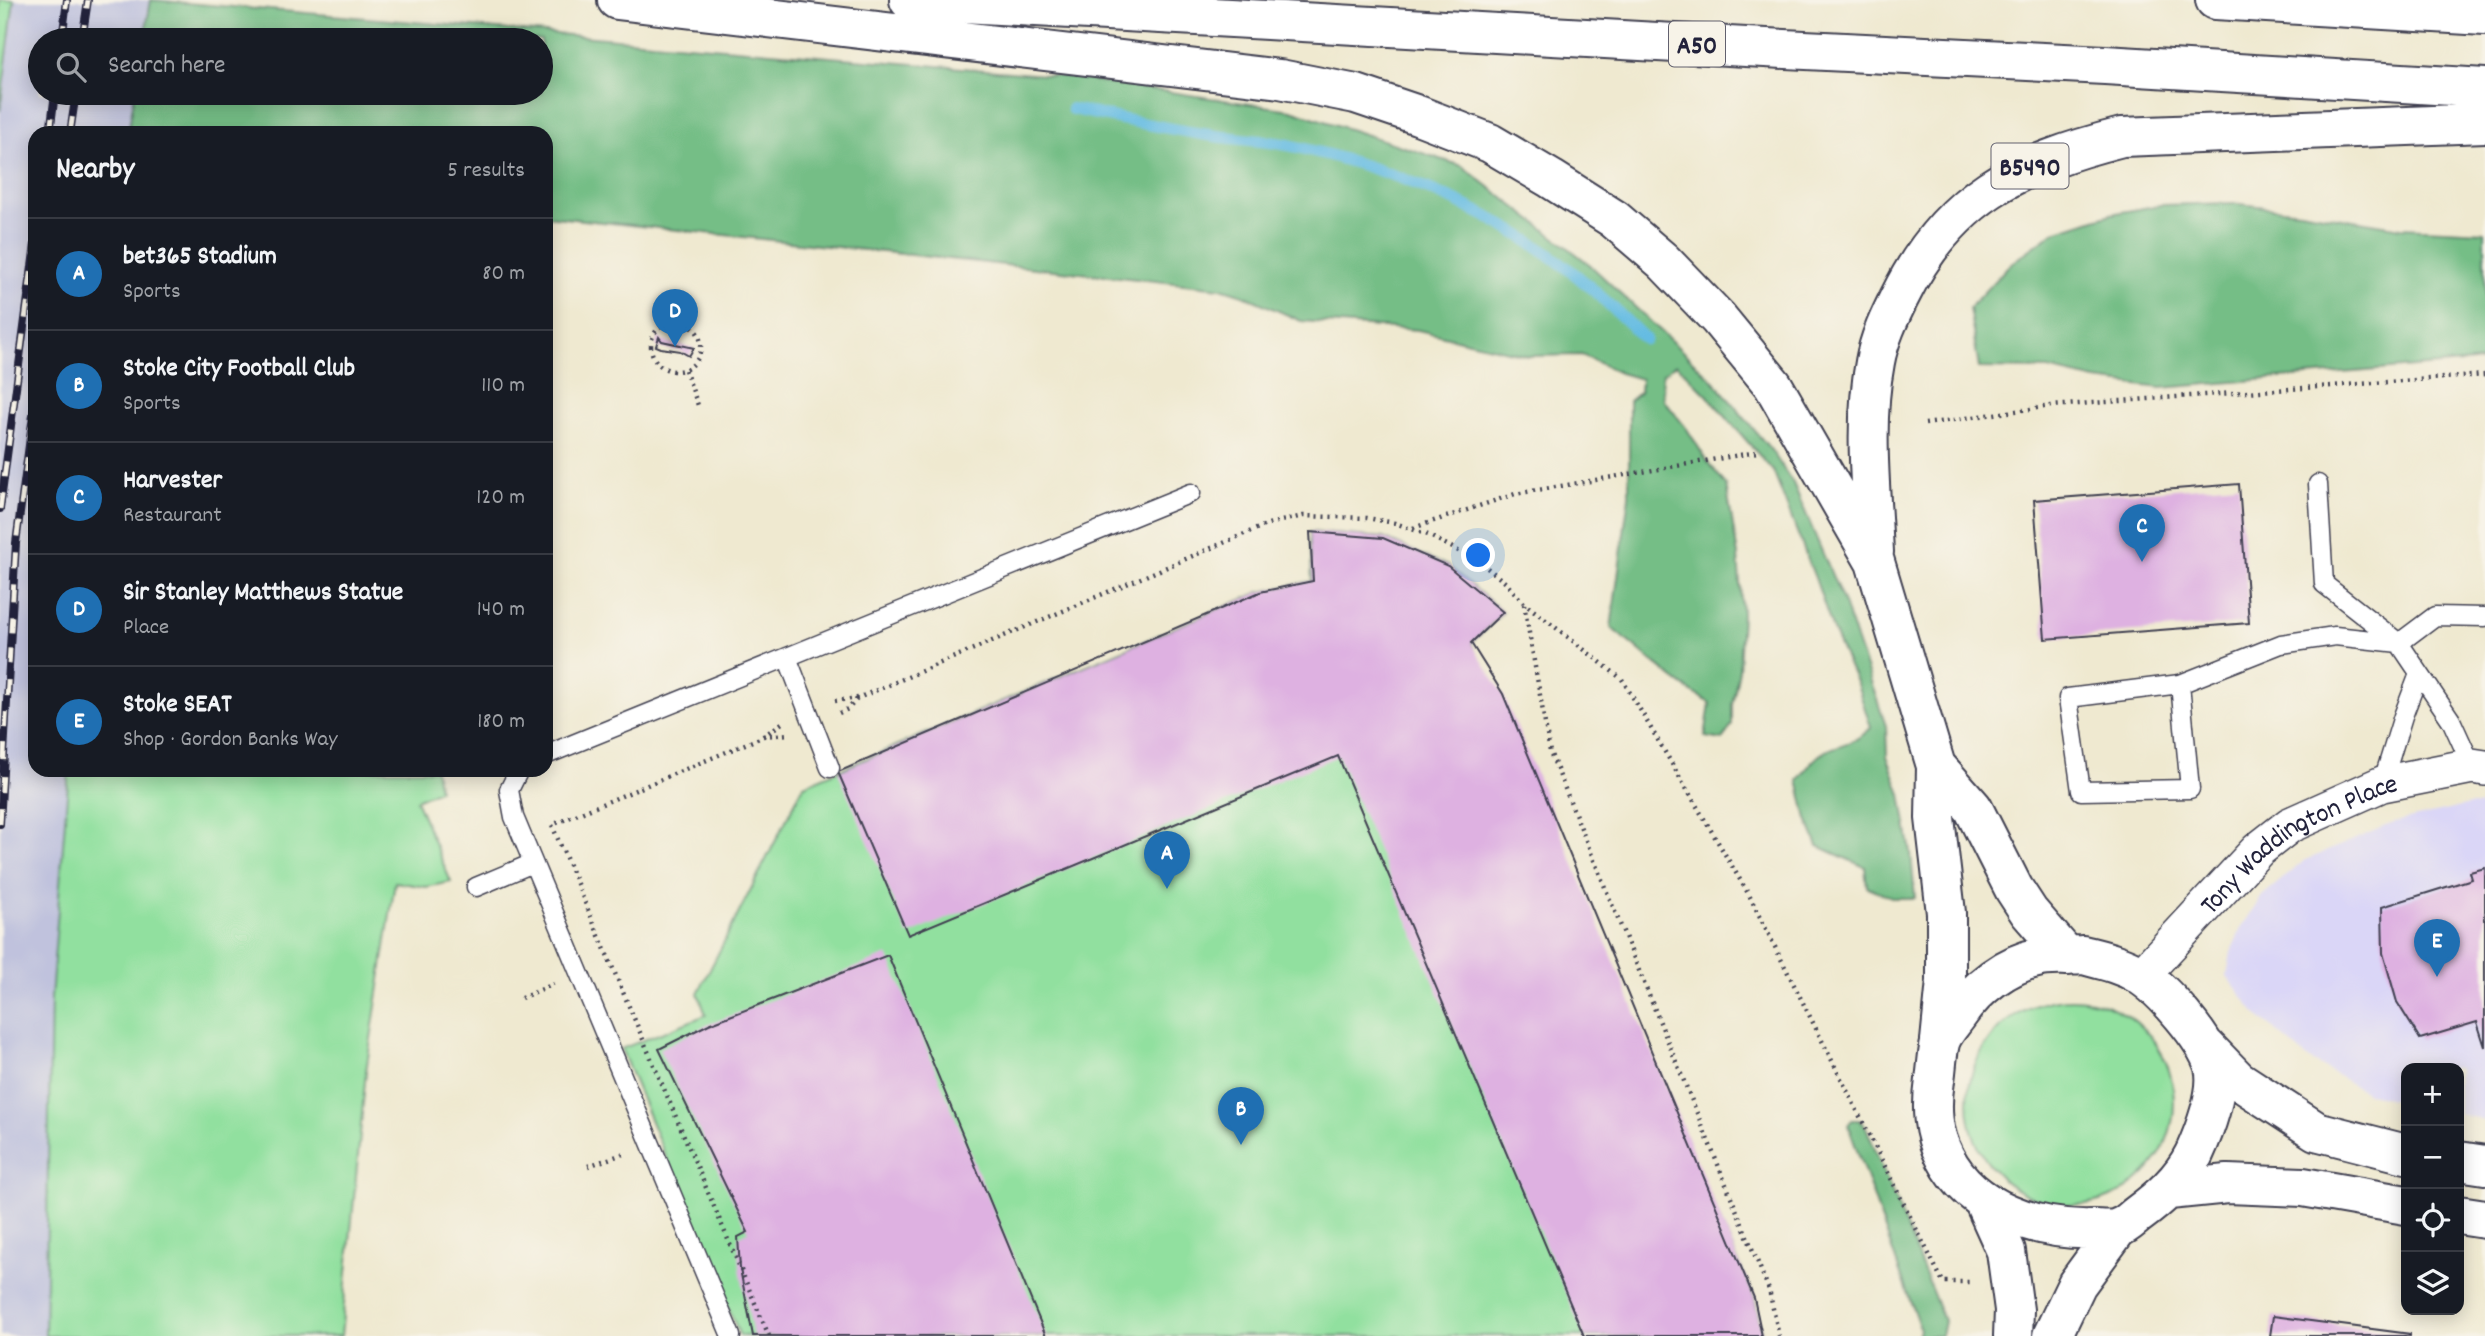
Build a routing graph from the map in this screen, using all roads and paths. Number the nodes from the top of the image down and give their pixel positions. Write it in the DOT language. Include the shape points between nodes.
graph roads {
  1 [pos="617,0"];
  2 [pos="909,0"];
  3 [pos="2215,0"];
  4 [pos="2485,16"];
  5 [pos="2485,88"];
  6 [pos="2485,123"];
  7 [pos="685,370"];
  8 [pos="2485,375"];
  9 [pos="699,408"];
  10 [pos="1925,424"];
  11 [pos="1757,452"];
  12 [pos="2318,484"];
  13 [pos="1191,493"];
  14 [pos="1412,528"];
  15 [pos="1875,562"];
  16 [pos="1524,603"];
  17 [pos="2485,617"];
  18 [pos="2399,643"];
  19 [pos="787,657"];
  20 [pos="2419,674"];
  21 [pos="2180,684"];
  22 [pos="841,698"];
  23 [pos="858,698"];
  24 [pos="848,709"];
  25 [pos="781,724"];
  26 [pos="787,735"];
  27 [pos="762,737"];
  28 [pos="553,752"];
  29 [pos="1936,766"];
  30 [pos="2478,767"];
  31 [pos="830,768"];
  32 [pos="516,777"];
  33 [pos="2382,784"];
  34 [pos="533,863"];
  35 [pos="476,887"];
  36 [pos="2067,956"];
  37 [pos="2141,975"];
  38 [pos="1940,1041"];
  39 [pos="2206,1047"];
  40 [pos="2401,1153"];
  41 [pos="2464,1162"];
  42 [pos="2485,1165"];
  43 [pos="2169,1190"];
  44 [pos="1983,1200"];
  45 [pos="2401,1204"];
  46 [pos="2464,1216"];
  47 [pos="2485,1219"];
  48 [pos="2118,1228"];
  49 [pos="2010,1281"];
  50 [pos="731,1336"];
  51 [pos="769,1336"];
  52 [pos="1779,1336"];
  53 [pos="2013,1336"];
  54 [pos="2052,1336"];
  1 -- 15 [label="main road" via="1280,79 1356,94 1490,144 1614,219 1718,317 1773,384"];
  2 -- 5 [label="main road, A50"];
  3 -- 4 [label="main road"];
  6 -- 15 [label="main road, B5490" via="2122,137 2032,165 1990,189 1955,216 1925,250 1878,349 1869,415"];
  7 -- 7 [label="path" via="699,357 700,339 688,323 666,323 652,336 653,356 666,369"];
  7 -- 9 [label="path"];
  8 -- 10 [label="path" via="2050,406"];
  11 -- 14 [label="path" via="1515,494"];
  12 -- 18 [label="lane" via="2324,584"];
  13 -- 19 [label="lane"];
  14 -- 16 [label="path" via="1481,563"];
  14 -- 23 [label="path" via="1343,517 1304,516 1268,524"];
  15 -- 29 [label="main road"];
  16 -- 49 [label="path" via="1622,679 1749,895 1943,1282"];
  16 -- 52 [label="path" via="1550,752 1769,1290"];
  17 -- 18 [label="lane" via="2435,616"];
  18 -- 20 [label="lane"];
  18 -- 21 [label="lane" via="2335,636 2281,644"];
  19 -- 28 [label="lane"];
  19 -- 31 [label="lane"];
  20 -- 30 [label="lane"];
  20 -- 33 [label="lane"];
  21 -- 21 [label="lane" via="2190,789 2081,791 2068,698"];
  22 -- 23 [label="path"];
  23 -- 24 [label="path"];
  25 -- 27 [label="path"];
  26 -- 27 [label="path"];
  27 -- 51 [label="path" via="552,825"];
  29 -- 36 [label="main road" via="1972,808 2022,901"];
  29 -- 38 [label="main road" via="1935,818 1946,913"];
  30 -- 33 [label="street, Tony Waddington Place"];
  32 -- 34 [label="lane" via="509,790 514,817"];
  33 -- 37 [label="street, Tony Waddington Place" via="2290,825 2258,850"];
  34 -- 35 [label="lane"];
  34 -- 50 [label="lane"];
  36 -- 37 [label="main road" via="2096,958"];
  36 -- 38 [label="main road" via="2041,957 1989,980 1961,1009"];
  37 -- 39 [label="main road" via="2182,1013"];
  38 -- 44 [label="main road" via="1931,1104 1936,1134 1945,1158"];
  39 -- 40 [label="main road" via="2238,1080 2316,1130"];
  39 -- 43 [label="main road" via="2214,1069 2214,1090 2203,1135"];
  41 -- 42 [label="main road"];
  43 -- 45 [label="main road" via="2228,1184 2302,1186"];
  43 -- 48 [label="main road"];
  44 -- 48 [label="main road" via="2048,1227"];
  44 -- 49 [label="main road" via="2006,1251"];
  46 -- 47 [label="main road"];
  48 -- 54 [label="main road" via="2077,1284"];
  49 -- 53 [label="main road"];
}
